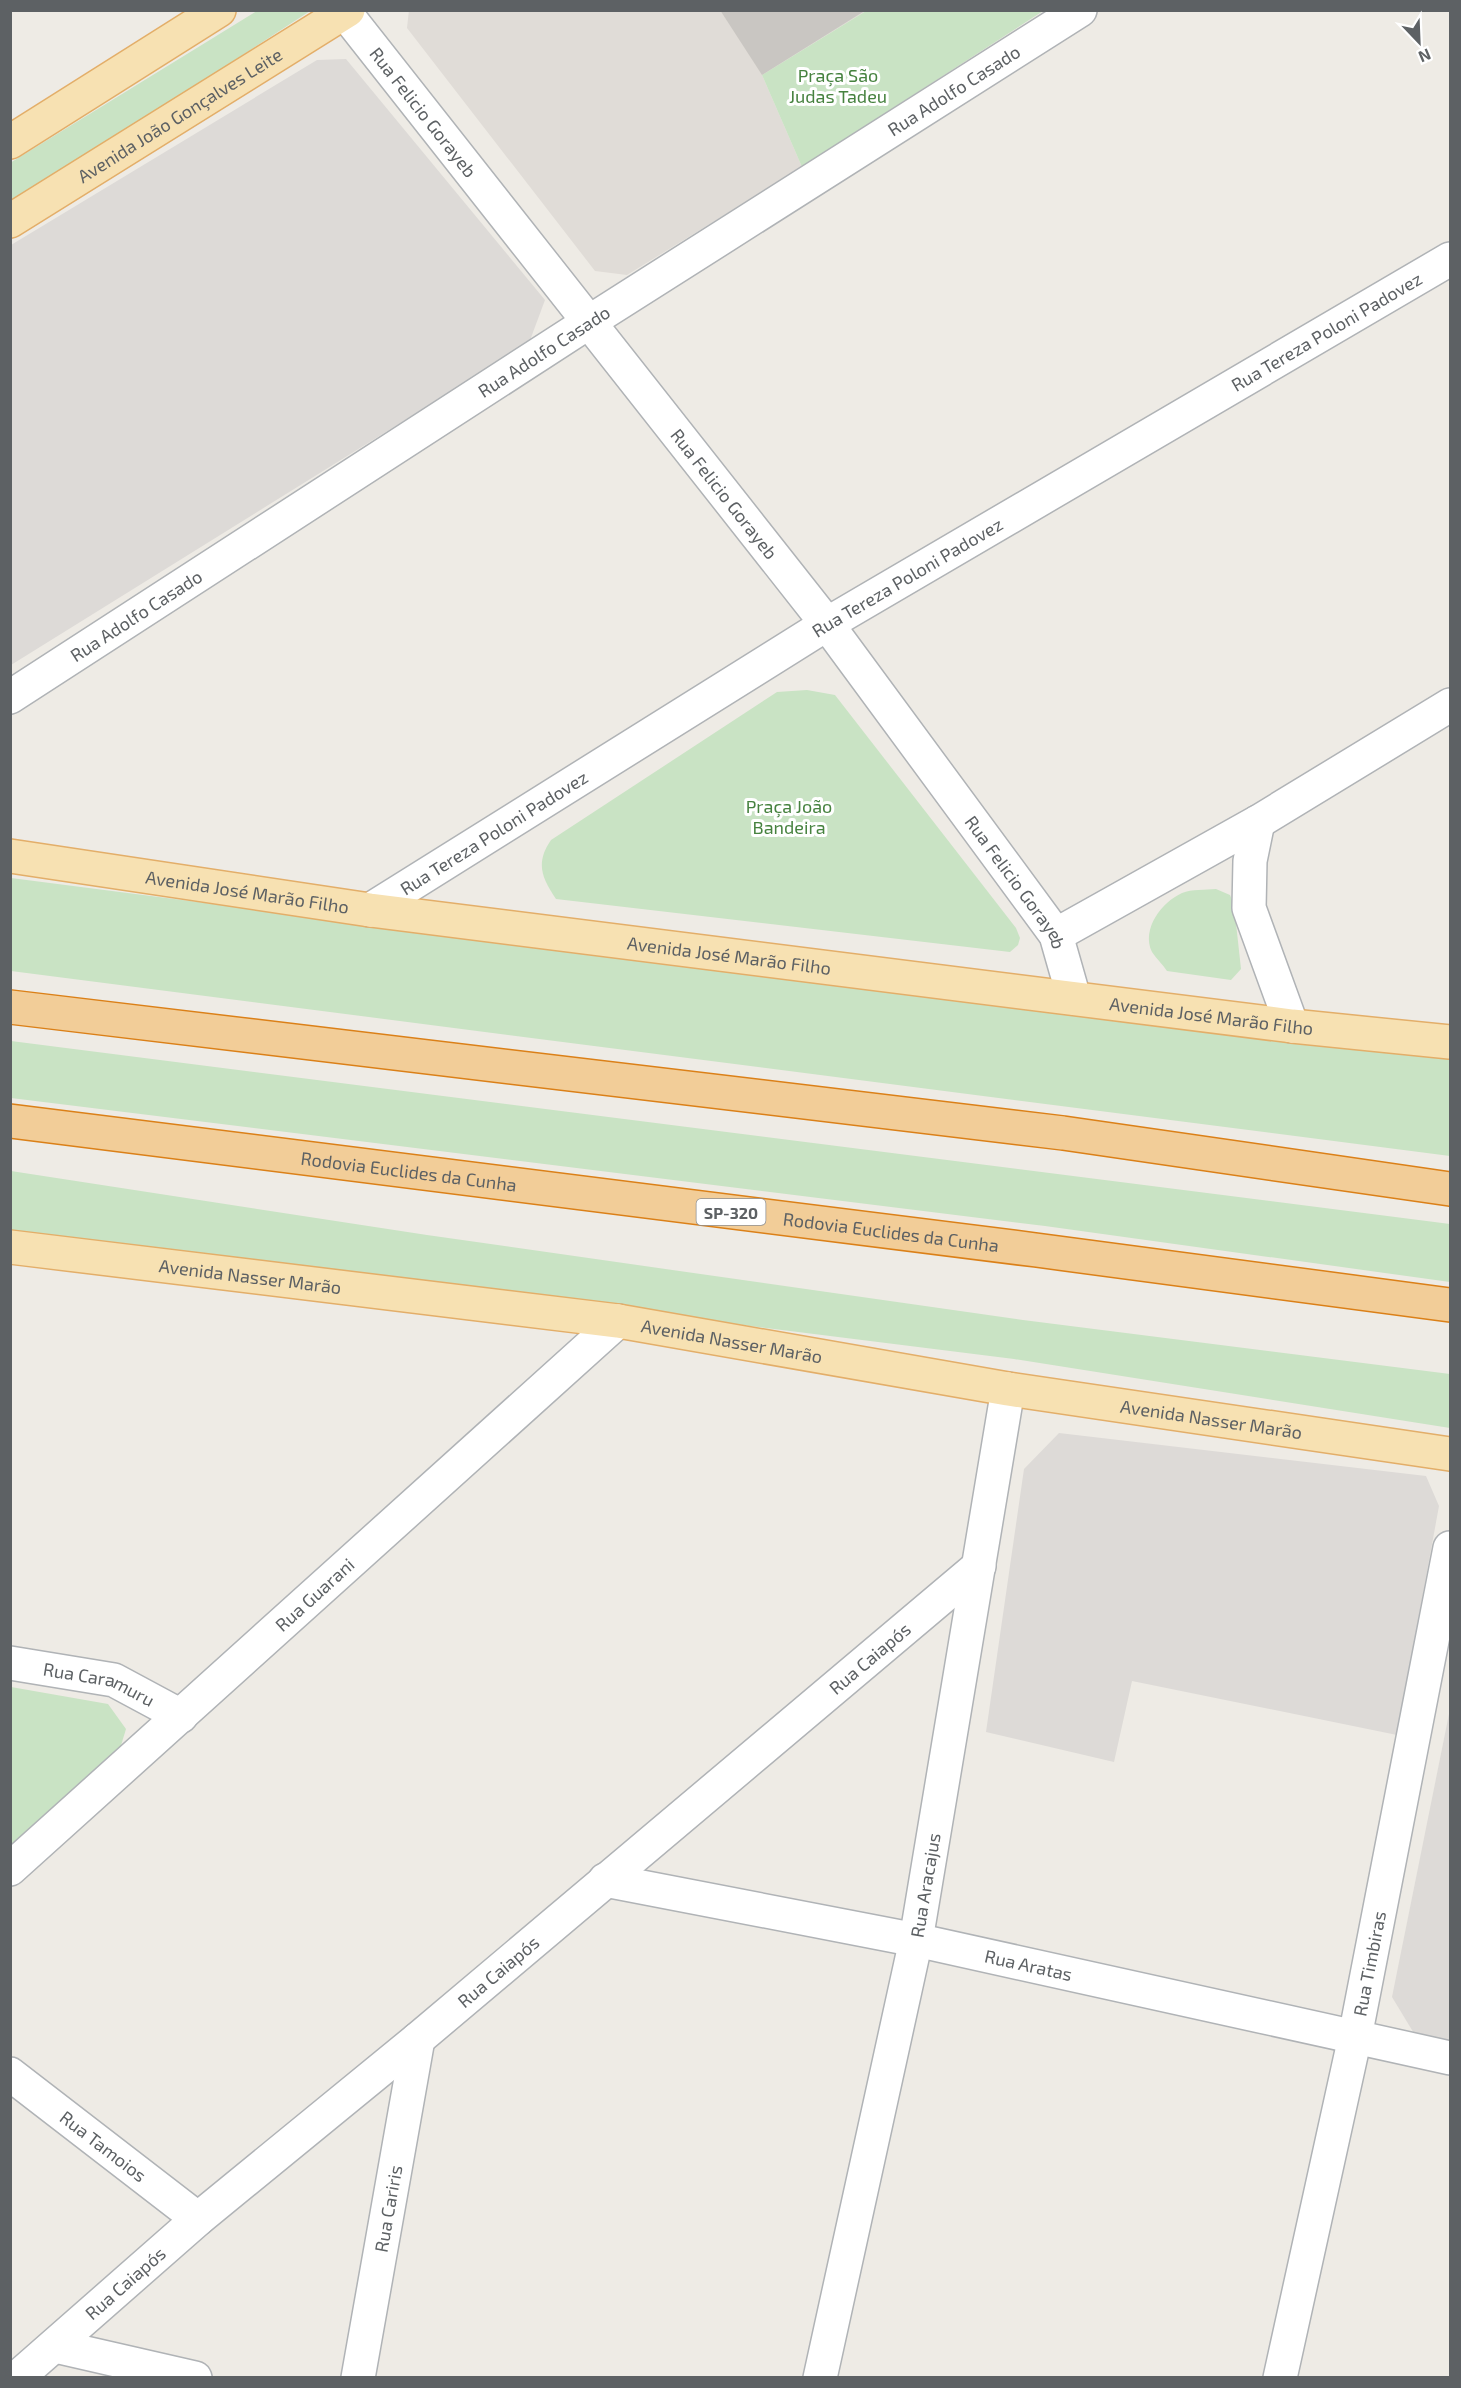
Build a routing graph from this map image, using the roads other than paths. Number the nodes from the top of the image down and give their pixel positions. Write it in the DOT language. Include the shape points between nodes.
graph roads {
  1 [pos="219,10"];
  2 [pos="1080,10"];
  3 [pos="345,11"];
  4 [pos="10,142"];
  5 [pos="10,222"];
  6 [pos="1450,259"];
  7 [pos="589,322"];
  8 [pos="827,624"];
  9 [pos="10,697"];
  10 [pos="1450,705"];
  11 [pos="1258,822"];
  12 [pos="10,856"];
  13 [pos="370,910"];
  14 [pos="1056,935"];
  15 [pos="1074,998"];
  16 [pos="10,1006"];
  17 [pos="1292,1026"];
  18 [pos="1450,1042"];
  19 [pos="10,1121"];
  20 [pos="1450,1189"];
  21 [pos="10,1247"];
  22 [pos="1450,1305"];
  23 [pos="618,1321"];
  24 [pos="1008,1389"];
  25 [pos="1450,1454"];
  26 [pos="1450,1548"];
  27 [pos="979,1566"];
  28 [pos="10,1663"];
  29 [pos="181,1716"];
  30 [pos="10,1869"];
  31 [pos="605,1880"];
  32 [pos="916,1940"];
  33 [pos="1355,2037"];
  34 [pos="418,2039"];
  35 [pos="1450,2058"];
  36 [pos="10,2074"];
  37 [pos="198,2219"];
  38 [pos="55,2346"];
  39 [pos="17,2378"];
  40 [pos="195,2378"];
  41 [pos="358,2378"];
  42 [pos="820,2378"];
  43 [pos="1280,2378"];
  1 -- 4 [label="main road"];
  2 -- 7 [label="street, Rua Adolfo Casado"];
  3 -- 5 [label="main road, Avenida João Gonçalves Leite"];
  3 -- 7 [label="street, Rua Felicio Gorayeb"];
  6 -- 8 [label="street, Rua Tereza Poloni Padovez"];
  7 -- 8 [label="street, Rua Felicio Gorayeb"];
  7 -- 9 [label="street, Rua Adolfo Casado"];
  8 -- 13 [label="street, Rua Tereza Poloni Padovez"];
  8 -- 14 [label="street, Rua Felicio Gorayeb"];
  10 -- 11 [label="street"];
  11 -- 14 [label="street"];
  11 -- 17 [label="street" via="1250,861 1249,908"];
  12 -- 13 [label="main road, Avenida José Marão Filho"];
  13 -- 15 [label="main road, Avenida José Marão Filho"];
  14 -- 15 [label="street, Rua Felicio Gorayeb"];
  15 -- 17 [label="main road, Avenida José Marão Filho"];
  16 -- 20 [label="highway" via="1051,1132"];
  17 -- 18 [label="main road, Avenida José Marão Filho"];
  19 -- 22 [label="highway, Rodovia Euclides da Cunha / SP-320"];
  21 -- 23 [label="main road, Avenida Nasser Marão"];
  23 -- 24 [label="main road, Avenida Nasser Marão"];
  23 -- 29 [label="street, Rua Guarani"];
  24 -- 25 [label="main road, Avenida Nasser Marão"];
  24 -- 27 [label="street, Rua Aracajus"];
  26 -- 33 [label="street, Rua Timbiras"];
  27 -- 31 [label="street, Rua Caiapós"];
  27 -- 32 [label="street, Rua Aracajus"];
  28 -- 29 [label="street, Rua Caramuru" via="114,1680"];
  29 -- 30 [label="street, Rua Guarani"];
  31 -- 32 [label="street, Rua Aratas"];
  31 -- 34 [label="street, Rua Caiapós"];
  32 -- 33 [label="street, Rua Aratas"];
  32 -- 42 [label="street, Rua Aracajus"];
  33 -- 35 [label="street, Rua Aratas"];
  33 -- 43 [label="street, Rua Timbiras"];
  34 -- 37 [label="street, Rua Caiapós"];
  34 -- 41 [label="street, Rua Cariris"];
  36 -- 37 [label="street, Rua Tamoios"];
  37 -- 38 [label="street, Rua Caiapós"];
  38 -- 39 [label="street, Rua Caiapós"];
  38 -- 40 [label="street"];
}
